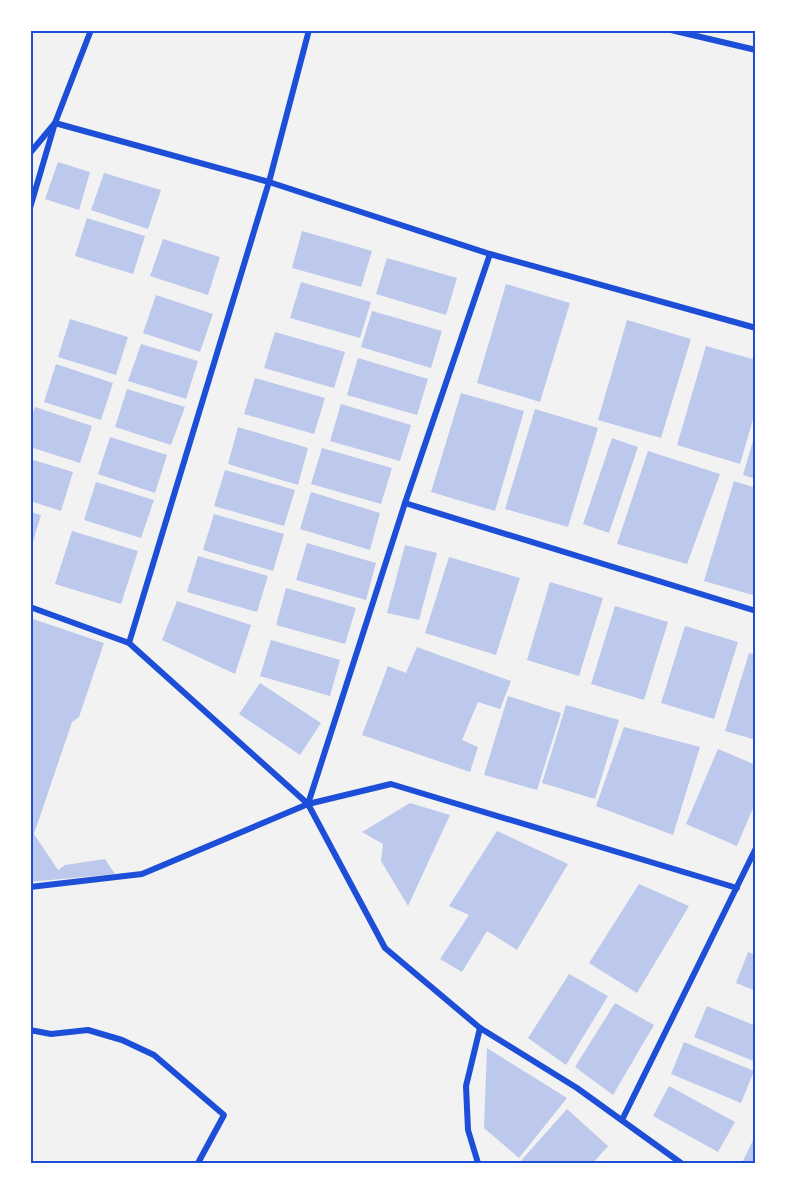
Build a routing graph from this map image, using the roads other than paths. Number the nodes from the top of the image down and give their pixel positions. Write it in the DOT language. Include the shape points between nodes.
graph roads {
  1 [pos="91,30"];
  2 [pos="309,30"];
  3 [pos="671,30"];
  4 [pos="756,50"];
  5 [pos="55,123"];
  6 [pos="30,153"];
  7 [pos="269,182"];
  8 [pos="30,208"];
  9 [pos="490,254"];
  10 [pos="756,328"];
  11 [pos="405,503"];
  12 [pos="30,607"];
  13 [pos="756,611"];
  14 [pos="129,643"];
  15 [pos="309,804"];
  16 [pos="756,848"];
  17 [pos="30,887"];
  18 [pos="737,888"];
  19 [pos="480,1028"];
  20 [pos="30,1030"];
  21 [pos="622,1120"];
  22 [pos="198,1163"];
  23 [pos="478,1163"];
  24 [pos="681,1163"];
  1 -- 5 [label="street"];
  2 -- 7 [label="street"];
  3 -- 4 [label="street"];
  5 -- 6 [label="street"];
  5 -- 7 [label="street"];
  5 -- 8 [label="street"];
  7 -- 9 [label="street"];
  7 -- 14 [label="street"];
  9 -- 10 [label="street"];
  9 -- 11 [label="street"];
  11 -- 13 [label="street"];
  11 -- 15 [label="street"];
  12 -- 14 [label="street"];
  14 -- 15 [label="street"];
  15 -- 17 [label="street" via="142,874"];
  15 -- 18 [label="street" via="391,784"];
  15 -- 19 [label="street" via="385,948"];
  16 -- 18 [label="street"];
  18 -- 21 [label="street"];
  19 -- 21 [label="street"];
  19 -- 23 [label="street" via="466,1086 468,1130"];
  20 -- 22 [label="street" via="51,1034 88,1030 154,1055 224,1115"];
  21 -- 24 [label="street"];
}
